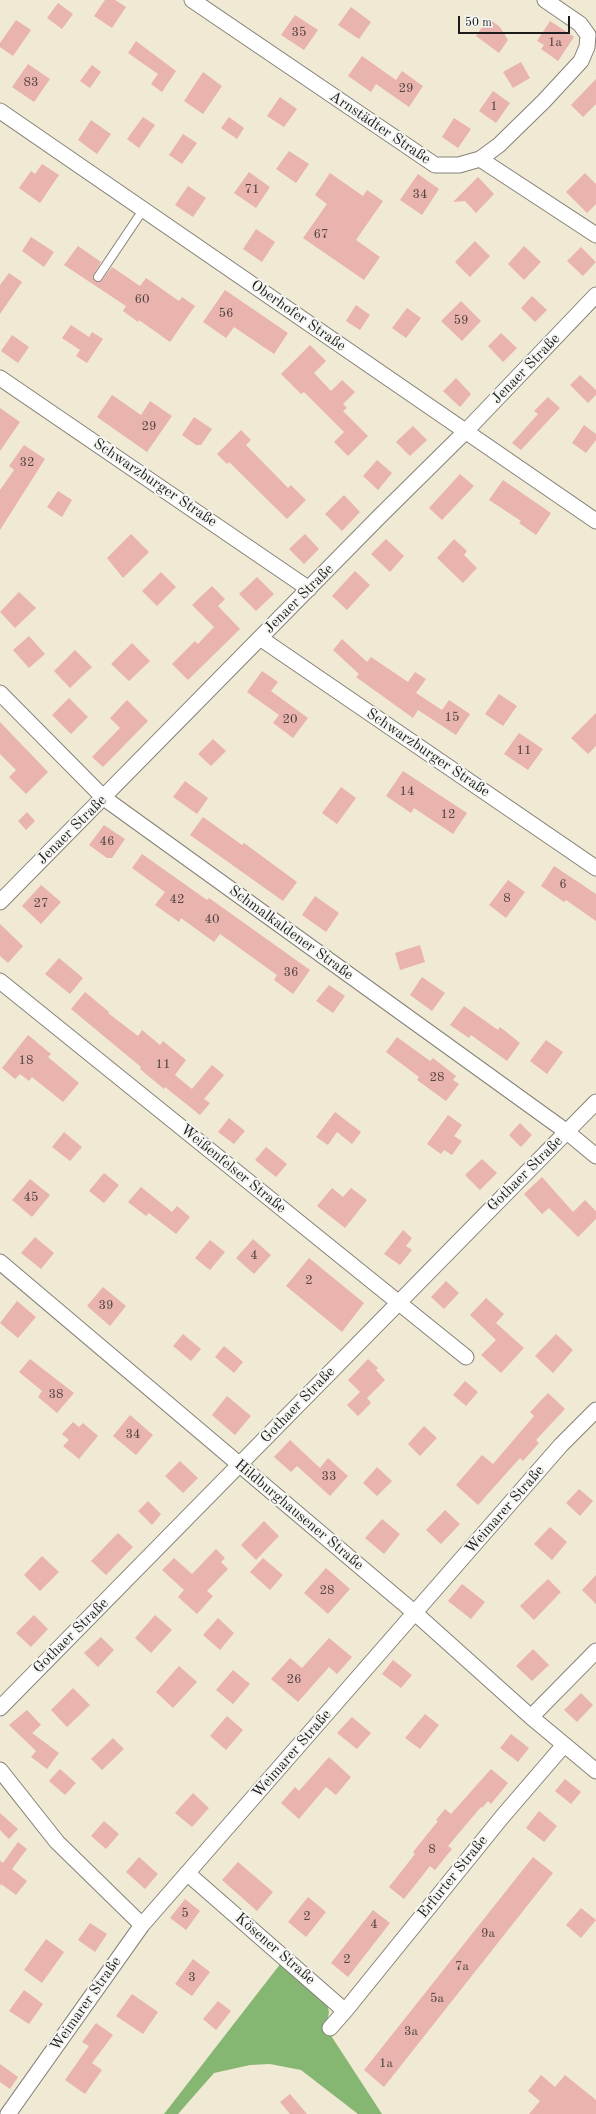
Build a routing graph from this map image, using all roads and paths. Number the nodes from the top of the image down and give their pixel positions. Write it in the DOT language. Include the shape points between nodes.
graph roads {
  1 [pos="192,0"];
  2 [pos="545,0"];
  3 [pos="0,111"];
  4 [pos="480,159"];
  5 [pos="143,210"];
  6 [pos="596,235"];
  7 [pos="98,277"];
  8 [pos="596,295"];
  9 [pos="0,378"];
  10 [pos="465,432"];
  11 [pos="596,521"];
  12 [pos="309,589"];
  13 [pos="260,638"];
  14 [pos="0,692"];
  15 [pos="104,798"];
  16 [pos="596,868"];
  17 [pos="0,902"];
  18 [pos="0,981"];
  19 [pos="596,1102"];
  20 [pos="567,1132"];
  21 [pos="596,1156"];
  22 [pos="0,1262"];
  23 [pos="397,1302"];
  24 [pos="466,1357"];
  25 [pos="596,1410"];
  26 [pos="240,1465"];
  27 [pos="415,1613"];
  28 [pos="596,1651"];
  29 [pos="0,1708"];
  30 [pos="531,1717"];
  31 [pos="564,1745"];
  32 [pos="0,1770"];
  33 [pos="596,1771"];
  34 [pos="187,1873"];
  35 [pos="142,1925"];
  36 [pos="345,2010"];
  37 [pos="330,2028"];
  38 [pos="8,2114"];
  1 -- 4 [label="street, Arnstädter Straße" via="435,165 459,166"];
  2 -- 4 [label="street, Arnstädter Straße" via="580,24 588,35 587,47 581,61 544,101 499,145"];
  3 -- 5 [label="street, Oberhofer Straße"];
  4 -- 6 [label="street"];
  5 -- 7 [label="lane"];
  5 -- 10 [label="street, Oberhofer Straße"];
  8 -- 10 [label="street, Jenaer Straße"];
  9 -- 12 [label="street, Schwarzburger Straße"];
  10 -- 11 [label="street, Oberhofer Straße"];
  10 -- 12 [label="street, Jenaer Straße"];
  12 -- 13 [label="street, Jenaer Straße"];
  13 -- 15 [label="street, Jenaer Straße"];
  13 -- 16 [label="street, Schwarzburger Straße"];
  14 -- 15 [label="street, Schmalkaldener Straße"];
  15 -- 17 [label="street, Jenaer Straße"];
  15 -- 20 [label="street, Schmalkaldener Straße"];
  18 -- 23 [label="street, Weißenfelser Straße"];
  19 -- 20 [label="street, Gothaer Straße"];
  20 -- 21 [label="street, Schmalkaldener Straße"];
  20 -- 23 [label="street, Gothaer Straße"];
  22 -- 26 [label="street, Hildburghausener Straße"];
  23 -- 24 [label="street, Weißenfelser Straße"];
  23 -- 26 [label="street, Gothaer Straße"];
  25 -- 27 [label="street, Weimarer Straße" via="561,1445"];
  26 -- 27 [label="street, Hildburghausener Straße"];
  26 -- 29 [label="street, Gothaer Straße"];
  27 -- 30 [label="street, Hildburghausener Straße"];
  27 -- 34 [label="street, Weimarer Straße"];
  28 -- 30 [label="street"];
  30 -- 31 [label="street, Hildburghausener Straße"];
  31 -- 33 [label="street, Hildburghausener Straße"];
  31 -- 36 [label="street, Erfurter Straße"];
  32 -- 35 [label="street" via="57,1842"];
  34 -- 35 [label="street, Weimarer Straße"];
  34 -- 36 [label="street, Kösener Straße"];
  35 -- 38 [label="street, Weimarer Straße"];
  36 -- 37 [label="street"];
}
